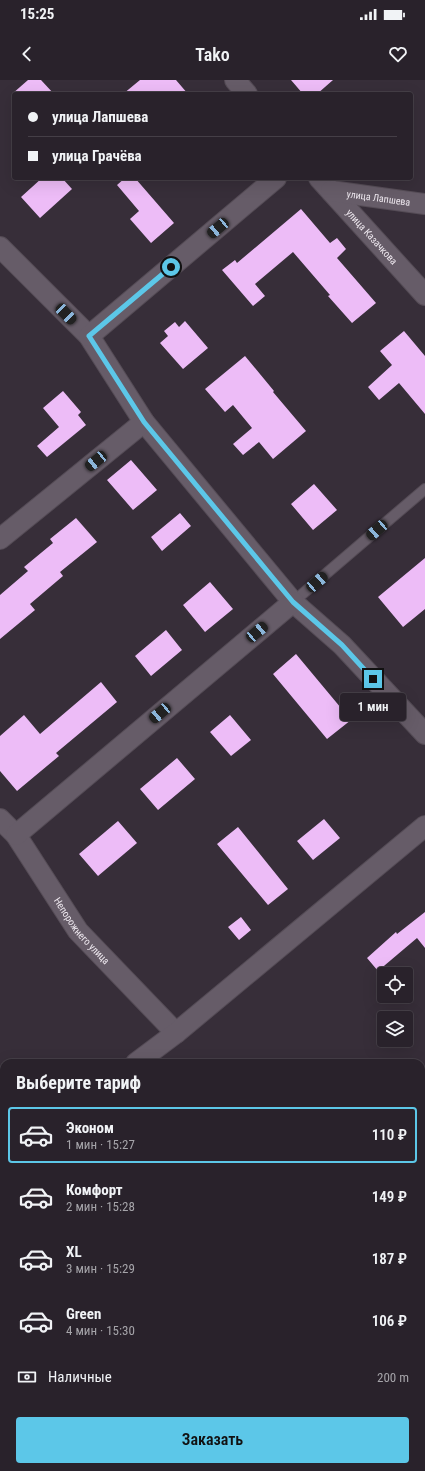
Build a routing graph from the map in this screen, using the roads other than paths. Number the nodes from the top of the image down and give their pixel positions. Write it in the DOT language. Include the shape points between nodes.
graph roads {
  1 [pos="235,80"];
  2 [pos="245,92"];
  3 [pos="274,180"];
  4 [pos="325,185"];
  5 [pos="425,204"];
  6 [pos="0,248"];
  7 [pos="425,295"];
  8 [pos="89,336"];
  9 [pos="144,422"];
  10 [pos="425,489"];
  11 [pos="0,539"];
  12 [pos="293,602"];
  13 [pos="425,734"];
  14 [pos="0,819"];
  15 [pos="425,826"];
  16 [pos="16,835"];
  17 [pos="176,1033"];
  18 [pos="141,1059"];
  1 -- 2 [label="street"];
  3 -- 8 [label="street"];
  4 -- 5 [label="street, улица Лапшева"];
  4 -- 7 [label="street, улица Казачкова"];
  6 -- 8 [label="street"];
  8 -- 9 [label="street"];
  9 -- 11 [label="street"];
  9 -- 12 [label="street"];
  10 -- 12 [label="lane"];
  12 -- 13 [label="street" via="342,645"];
  12 -- 16 [label="street"];
  14 -- 16 [label="street, Непорожнего улица"];
  15 -- 17 [label="street"];
  16 -- 17 [label="street, Непорожнего улица" via="78,931"];
  17 -- 18 [label="street"];
}
